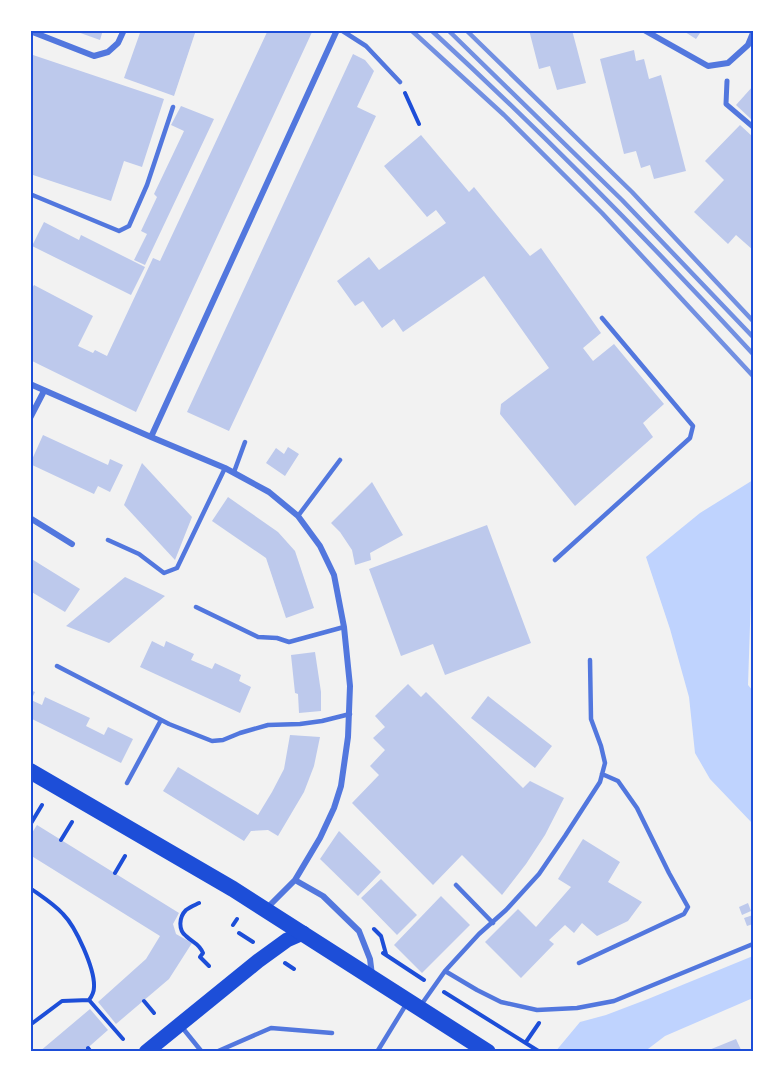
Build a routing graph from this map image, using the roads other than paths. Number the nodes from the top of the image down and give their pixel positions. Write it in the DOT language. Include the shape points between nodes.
graph roads {
  1 [pos="124,30"];
  2 [pos="339,30"];
  3 [pos="644,30"];
  4 [pos="30,31"];
  5 [pos="753,33"];
  6 [pos="727,81"];
  7 [pos="400,82"];
  8 [pos="173,107"];
  9 [pos="753,127"];
  10 [pos="30,194"];
  11 [pos="602,318"];
  12 [pos="30,384"];
  13 [pos="44,391"];
  14 [pos="30,418"];
  15 [pos="151,437"];
  16 [pos="244,442"];
  17 [pos="340,460"];
  18 [pos="225,468"];
  19 [pos="234,472"];
  20 [pos="298,516"];
  21 [pos="30,518"];
  22 [pos="108,540"];
  23 [pos="72,544"];
  24 [pos="555,560"];
  25 [pos="196,607"];
  26 [pos="344,627"];
  27 [pos="591,660"];
  28 [pos="57,666"];
  29 [pos="350,714"];
  30 [pos="161,720"];
  31 [pos="30,771"];
  32 [pos="602,774"];
  33 [pos="127,783"];
  34 [pos="295,880"];
  35 [pos="456,885"];
  36 [pos="266,910"];
  37 [pos="493,923"];
  38 [pos="303,933"];
  39 [pos="753,944"];
  40 [pos="579,963"];
  41 [pos="445,971"];
  42 [pos="372,977"];
  43 [pos="414,1004"];
  44 [pos="179,1024"];
  45 [pos="332,1033"];
  46 [pos="146,1052"];
  47 [pos="202,1052"];
  48 [pos="216,1052"];
  49 [pos="377,1052"];
  50 [pos="488,1052"];
  1 -- 4 [label="street" via="108,52 94,56"];
  2 -- 7 [label="lane" via="366,46"];
  2 -- 15 [label="street"];
  3 -- 5 [label="street" via="708,66 728,63 748,45"];
  6 -- 9 [label="street" via="726,104"];
  8 -- 10 [label="lane" via="129,225 119,231"];
  11 -- 24 [label="lane" via="693,426 690,438"];
  12 -- 13 [label="street"];
  13 -- 14 [label="street"];
  13 -- 15 [label="street"];
  15 -- 18 [label="street"];
  16 -- 19 [label="lane"];
  17 -- 20 [label="lane"];
  18 -- 19 [label="street"];
  18 -- 22 [label="lane" via="177,568 164,573 140,554"];
  19 -- 20 [label="street" via="269,492"];
  20 -- 26 [label="street" via="320,546 333,575"];
  21 -- 23 [label="street"];
  25 -- 26 [label="lane" via="258,637 289,642"];
  26 -- 29 [label="street"];
  27 -- 32 [label="lane" via="591,719 605,763"];
  28 -- 30 [label="lane"];
  29 -- 30 [label="lane" via="300,724 268,725 212,741"];
  29 -- 34 [label="street" via="341,786 334,808"];
  30 -- 33 [label="lane"];
  31 -- 36 [label="highway"];
  32 -- 37 [label="lane" via="539,874"];
  32 -- 40 [label="lane" via="618,781 637,808 688,907 684,914"];
  34 -- 36 [label="street"];
  34 -- 42 [label="street" via="323,896 359,931"];
  35 -- 37 [label="lane"];
  36 -- 38 [label="highway"];
  37 -- 41 [label="lane"];
  38 -- 42 [label="highway"];
  38 -- 44 [label="main road" via="269,952"];
  39 -- 41 [label="lane" via="614,1000 577,1008 537,1010 501,1002"];
  41 -- 43 [label="lane"];
  42 -- 43 [label="highway"];
  43 -- 49 [label="lane"];
  43 -- 50 [label="highway"];
  44 -- 46 [label="main road"];
  44 -- 47 [label="lane"];
  45 -- 48 [label="lane" via="271,1028"];
}
